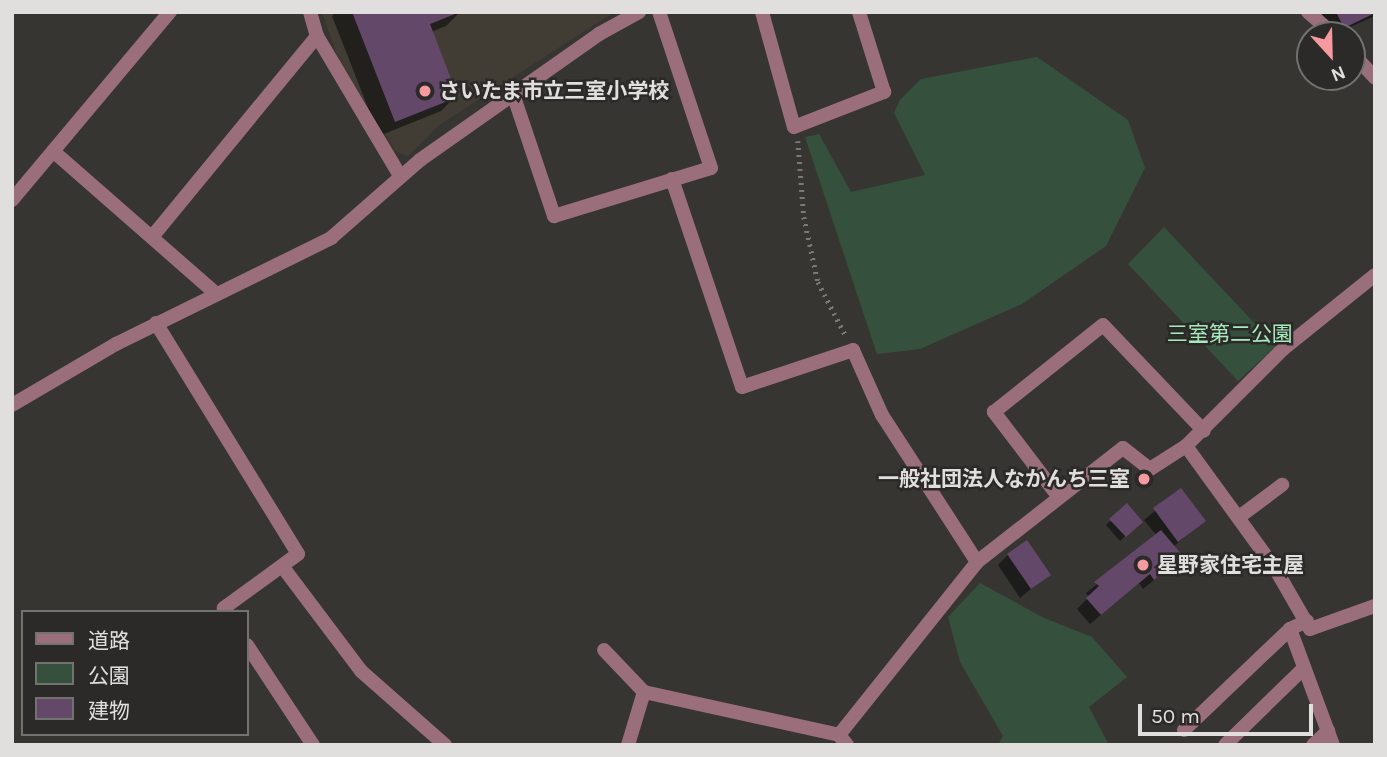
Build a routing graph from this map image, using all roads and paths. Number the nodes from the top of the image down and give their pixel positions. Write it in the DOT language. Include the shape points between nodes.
graph roads {
  1 [pos="170,12"];
  2 [pos="310,12"];
  3 [pos="639,12"];
  4 [pos="659,12"];
  5 [pos="762,12"];
  6 [pos="859,12"];
  7 [pos="317,36"];
  8 [pos="513,94"];
  9 [pos="794,127"];
  10 [pos="53,151"];
  11 [pos="400,176"];
  12 [pos="673,179"];
  13 [pos="12,200"];
  14 [pos="152,237"];
  15 [pos="1375,275"];
  16 [pos="215,293"];
  17 [pos="156,323"];
  18 [pos="853,351"];
  19 [pos="12,405"];
  20 [pos="1204,430"];
  21 [pos="1186,446"];
  22 [pos="1282,485"];
  23 [pos="1058,496"];
  24 [pos="1238,517"];
  25 [pos="977,562"];
  26 [pos="282,566"];
  27 [pos="1375,606"];
  28 [pos="225,610"];
  29 [pos="1307,621"];
  30 [pos="1290,629"];
  31 [pos="248,647"];
  32 [pos="604,650"];
  33 [pos="1304,668"];
  34 [pos="644,692"];
  35 [pos="1184,730"];
  36 [pos="1331,738"];
  37 [pos="843,740"];
  38 [pos="313,745"];
  39 [pos="444,745"];
  40 [pos="628,745"];
  41 [pos="1225,745"];
  42 [pos="1313,745"];
  1 -- 10 [label="street"];
  2 -- 7 [label="street"];
  3 -- 8 [label="street"];
  4 -- 12 [label="street" via="711,168"];
  5 -- 9 [label="street"];
  6 -- 9 [label="street" via="884,92"];
  7 -- 11 [label="street"];
  7 -- 14 [label="street"];
  8 -- 11 [label="street"];
  8 -- 12 [label="street" via="554,216"];
  9 -- 18 [label="path" via="804,217 818,282"];
  10 -- 13 [label="street"];
  10 -- 14 [label="street"];
  11 -- 16 [label="street" via="331,238"];
  12 -- 18 [label="street" via="742,387"];
  14 -- 16 [label="street"];
  15 -- 20 [label="street" via="1283,349"];
  16 -- 17 [label="street"];
  17 -- 19 [label="street"];
  17 -- 26 [label="street" via="298,554"];
  18 -- 25 [label="street" via="882,415"];
  20 -- 21 [label="street"];
  20 -- 23 [label="street" via="1103,325 994,412"];
  21 -- 23 [label="street" via="1150,469 1123,448"];
  21 -- 24 [label="street"];
  22 -- 24 [label="street"];
  23 -- 25 [label="street"];
  24 -- 29 [label="street"];
  25 -- 37 [label="street"];
  26 -- 28 [label="street"];
  26 -- 39 [label="street" via="361,671"];
  27 -- 29 [label="street" via="1310,629"];
  29 -- 30 [label="street"];
  30 -- 33 [label="street"];
  30 -- 35 [label="street"];
  31 -- 38 [label="street"];
  32 -- 34 [label="street"];
  33 -- 36 [label="street"];
  33 -- 41 [label="street"];
  34 -- 37 [label="street"];
  34 -- 40 [label="street"];
  36 -- 42 [label="street"];
}
